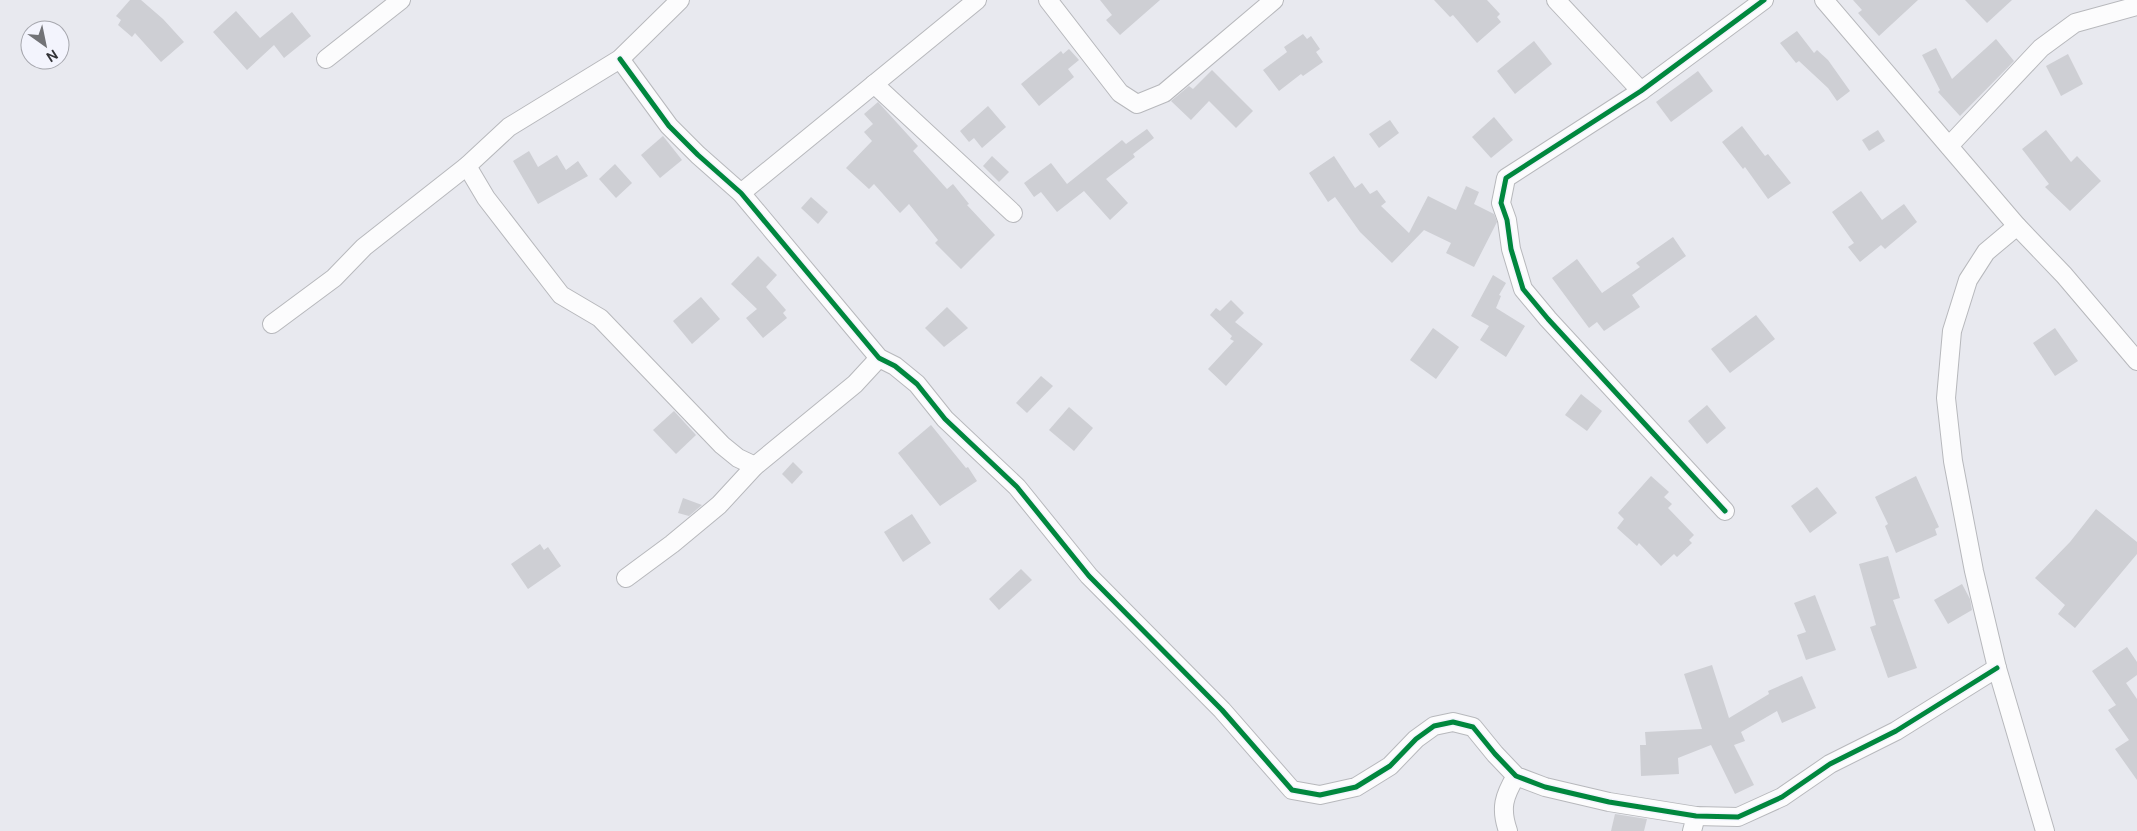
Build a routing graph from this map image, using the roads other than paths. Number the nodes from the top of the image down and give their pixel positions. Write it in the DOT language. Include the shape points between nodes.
graph roads {
  1 [pos="401,0"];
  2 [pos="680,0"];
  3 [pos="976,0"];
  4 [pos="1048,0"];
  5 [pos="1274,0"];
  6 [pos="1556,0"];
  7 [pos="1764,0"];
  8 [pos="1824,0"];
  9 [pos="2137,6"];
  10 [pos="326,59"];
  11 [pos="620,59"];
  12 [pos="874,84"];
  13 [pos="1641,91"];
  14 [pos="1949,146"];
  15 [pos="467,166"];
  16 [pos="741,193"];
  17 [pos="1013,213"];
  18 [pos="2017,226"];
  19 [pos="272,324"];
  20 [pos="879,358"];
  21 [pos="2137,361"];
  22 [pos="755,466"];
  23 [pos="1725,511"];
  24 [pos="626,578"];
  25 [pos="1997,668"];
  26 [pos="1516,776"];
  27 [pos="1694,823"];
  28 [pos="1508,831"];
  29 [pos="2045,831"];
  1 -- 10 [label="street"];
  2 -- 11 [label="street"];
  3 -- 12 [label="street"];
  4 -- 5 [label="street" via="1120,93 1137,104 1164,93"];
  6 -- 13 [label="street"];
  7 -- 13 [label="street"];
  8 -- 14 [label="street"];
  9 -- 14 [label="street" via="2075,24 2041,48"];
  11 -- 15 [label="street" via="509,127"];
  11 -- 16 [label="street" via="669,126"];
  12 -- 16 [label="street"];
  12 -- 17 [label="street"];
  13 -- 23 [label="street" via="1506,178 1501,204 1523,289"];
  14 -- 18 [label="street"];
  15 -- 19 [label="street" via="364,247 334,278"];
  15 -- 22 [label="street" via="486,198 561,294 600,318 722,445"];
  16 -- 20 [label="street"];
  18 -- 21 [label="street" via="2064,275"];
  18 -- 25 [label="street" via="1986,252 1968,280 1952,331 1946,398 1974,571"];
  20 -- 22 [label="street" via="855,384"];
  20 -- 26 [label="street" via="917,384 944,419 1017,487 1090,576 1222,710 1292,790 1320,795 1356,787 1390,766 1434,726 1453,722 1473,728"];
  22 -- 24 [label="street" via="719,505"];
  25 -- 27 [label="street" via="1896,731 1830,764 1782,797 1738,818"];
  25 -- 29 [label="street"];
  26 -- 27 [label="street" via="1545,787"];
  26 -- 28 [label="street" via="1505,794 1504,820"];
}
